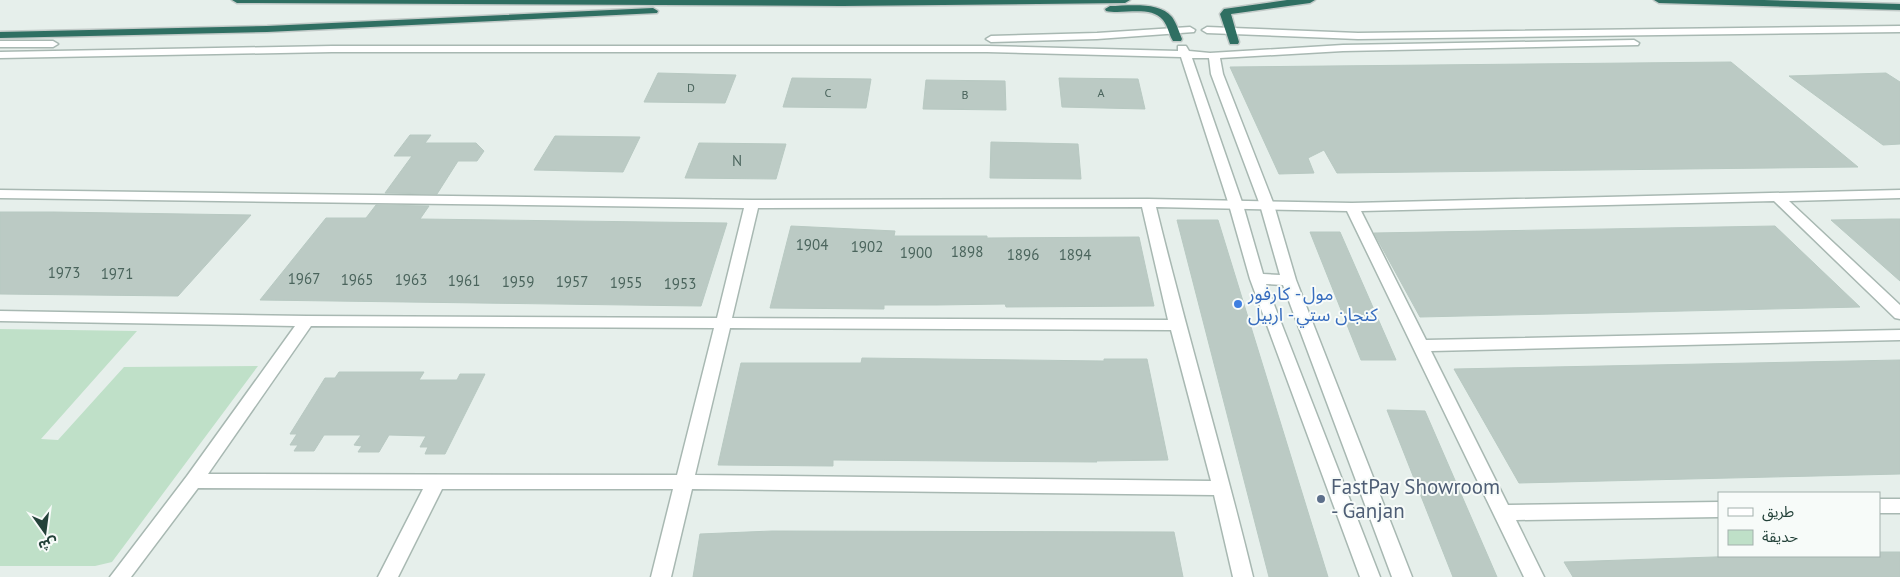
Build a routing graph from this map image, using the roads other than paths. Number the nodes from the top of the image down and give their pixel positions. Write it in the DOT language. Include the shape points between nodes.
graph roads {
  1 [pos="237,0"];
  2 [pos="1125,0"];
  3 [pos="1310,0"];
  4 [pos="1659,0"];
  5 [pos="1036,2"];
  6 [pos="842,3"];
  7 [pos="1900,8"];
  8 [pos="1228,27"];
  9 [pos="1900,29"];
  10 [pos="1207,30"];
  11 [pos="0,35"];
  12 [pos="1900,38"];
  13 [pos="1178,40"];
  14 [pos="1234,42"];
  15 [pos="0,44"];
  16 [pos="0,55"];
  17 [pos="1212,55"];
  18 [pos="1900,194"];
  19 [pos="2,195"];
  20 [pos="1776,196"];
  21 [pos="1148,203"];
  22 [pos="752,204"];
  23 [pos="1236,204"];
  24 [pos="1267,205"];
  25 [pos="1352,207"];
  26 [pos="1257,279"];
  27 [pos="1289,280"];
  28 [pos="1900,314"];
  29 [pos="0,316"];
  30 [pos="307,321"];
  31 [pos="723,323"];
  32 [pos="1177,325"];
  33 [pos="1900,335"];
  34 [pos="1419,346"];
  35 [pos="193,481"];
  36 [pos="436,482"];
  37 [pos="685,482"];
  38 [pos="1222,488"];
  39 [pos="1880,506"];
  40 [pos="1900,506"];
  41 [pos="1718,509"];
  42 [pos="1504,514"];
  43 [pos="120,577"];
  44 [pos="388,577"];
  45 [pos="660,577"];
  46 [pos="1243,577"];
  47 [pos="1370,577"];
  48 [pos="1402,577"];
  49 [pos="1534,577"];
  1 -- 6 [label="highway"];
  2 -- 5 [label="highway"];
  3 -- 8 [label="highway" via="1234,8 1226,12"];
  4 -- 7 [label="highway"];
  5 -- 6 [label="highway"];
  5 -- 13 [label="highway" via="1149,10 1164,15"];
  6 -- 11 [label="highway" via="267,29"];
  8 -- 9 [label="street" via="1247,31 1358,36"];
  8 -- 10 [label="street"];
  8 -- 14 [label="highway"];
  10 -- 13 [label="street" via="1190,30"];
  10 -- 14 [label="street" via="1224,34"];
  12 -- 17 [label="street" via="1343,48"];
  13 -- 15 [label="street" via="1155,33 984,40 364,39"];
  13 -- 16 [label="street" via="1104,50 332,49"];
  13 -- 17 [label="street"];
  13 -- 23 [label="street"];
  14 -- 17 [label="street" via="1231,50"];
  17 -- 24 [label="street"];
  18 -- 20 [label="street"];
  19 -- 22 [label="street"];
  20 -- 25 [label="street"];
  20 -- 28 [label="street"];
  21 -- 22 [label="street"];
  21 -- 23 [label="street"];
  21 -- 32 [label="street"];
  22 -- 31 [label="street"];
  23 -- 24 [label="street"];
  23 -- 26 [label="street"];
  24 -- 25 [label="street"];
  24 -- 27 [label="street"];
  25 -- 34 [label="street"];
  26 -- 27 [label="street"];
  26 -- 47 [label="street"];
  27 -- 48 [label="street"];
  29 -- 30 [label="street"];
  30 -- 31 [label="street"];
  30 -- 35 [label="street"];
  31 -- 32 [label="street"];
  31 -- 37 [label="street"];
  32 -- 38 [label="street"];
  33 -- 34 [label="street"];
  34 -- 42 [label="street"];
  35 -- 36 [label="street"];
  35 -- 43 [label="street"];
  36 -- 37 [label="street"];
  36 -- 44 [label="street"];
  37 -- 38 [label="street"];
  37 -- 45 [label="street"];
  38 -- 46 [label="street"];
  39 -- 40 [label="street"];
  41 -- 42 [label="street"];
  42 -- 49 [label="street"];
}
